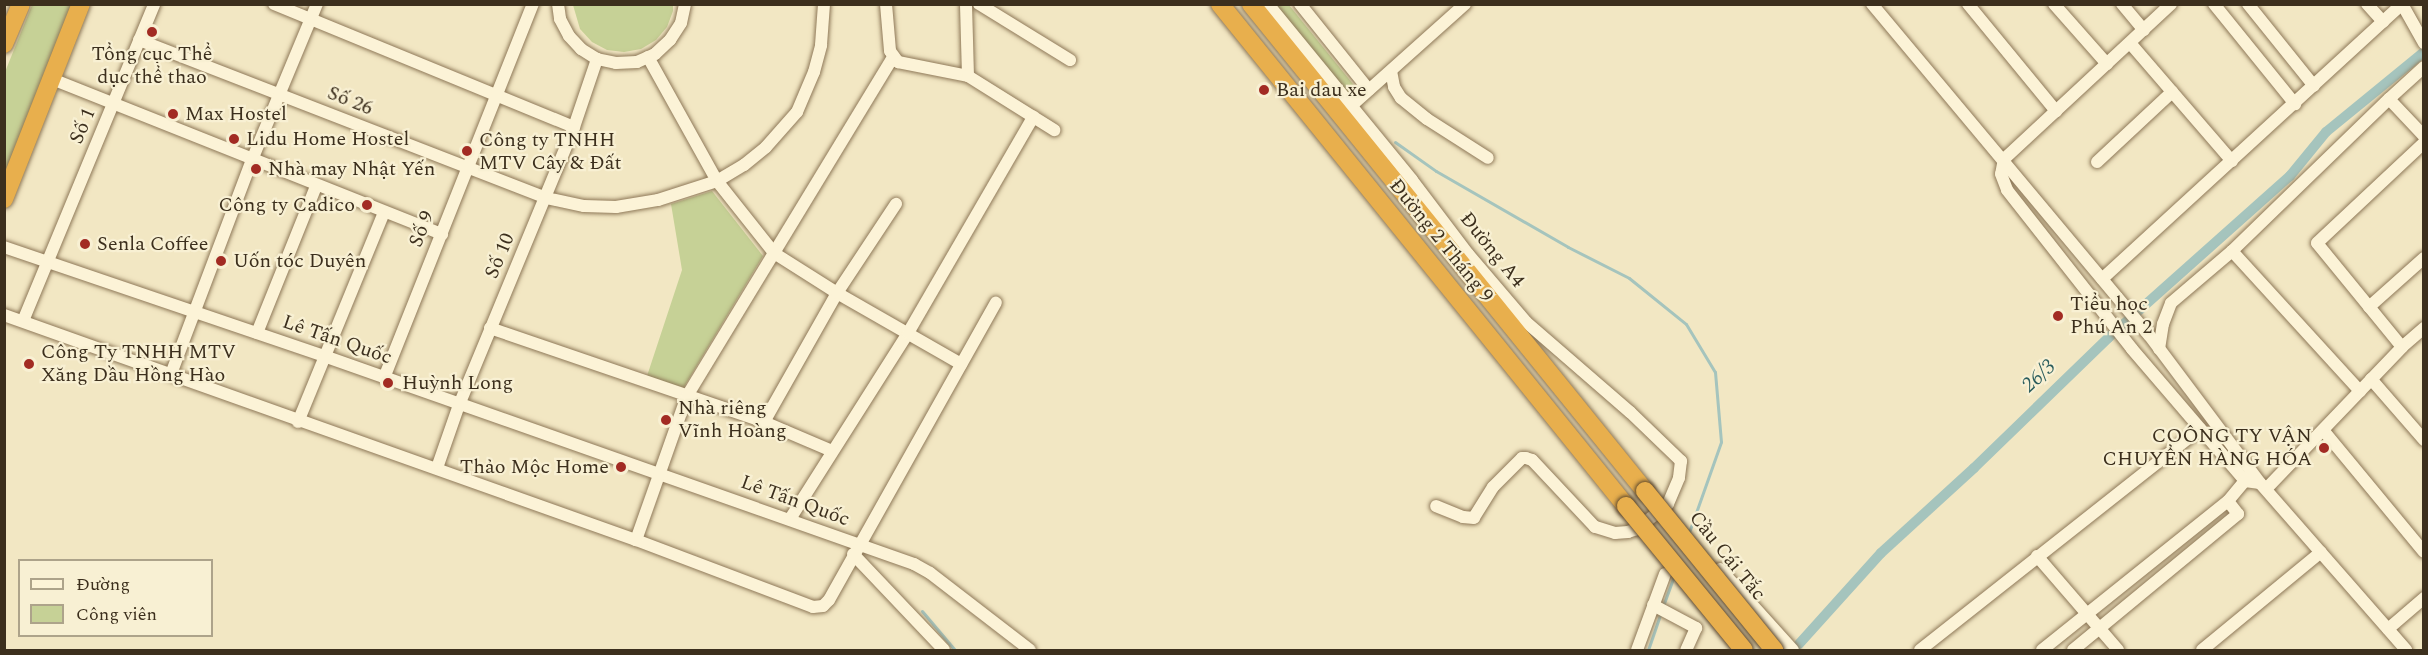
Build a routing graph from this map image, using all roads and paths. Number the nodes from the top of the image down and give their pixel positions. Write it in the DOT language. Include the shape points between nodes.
graph roads {
  1 [pos="21,4"];
  2 [pos="81,4"];
  3 [pos="154,4"];
  4 [pos="274,4"];
  5 [pos="316,4"];
  6 [pos="533,4"];
  7 [pos="558,4"];
  8 [pos="685,4"];
  9 [pos="825,4"];
  10 [pos="886,4"];
  11 [pos="966,4"];
  12 [pos="979,4"];
  13 [pos="1221,4"];
  14 [pos="1251,4"];
  15 [pos="1268,4"];
  16 [pos="1300,4"];
  17 [pos="1872,4"];
  18 [pos="1968,4"];
  19 [pos="2054,4"];
  20 [pos="2122,4"];
  21 [pos="2171,4"];
  22 [pos="2214,4"];
  23 [pos="2248,4"];
  24 [pos="2367,4"];
  25 [pos="2402,4"];
  26 [pos="1456,7"];
  27 [pos="310,20"];
  28 [pos="2383,22"];
  29 [pos="2144,30"];
  30 [pos="139,40"];
  31 [pos="2130,43"];
  32 [pos="2424,43"];
  33 [pos="4,44"];
  34 [pos="648,57"];
  35 [pos="893,57"];
  36 [pos="597,59"];
  37 [pos="1071,60"];
  38 [pos="2107,64"];
  39 [pos="2424,67"];
  40 [pos="1391,70"];
  41 [pos="968,76"];
  42 [pos="52,79"];
  43 [pos="2314,86"];
  44 [pos="1369,90"];
  45 [pos="2172,92"];
  46 [pos="279,95"];
  47 [pos="497,96"];
  48 [pos="2389,99"];
  49 [pos="114,104"];
  50 [pos="2295,104"];
  51 [pos="1351,106"];
  52 [pos="2056,111"];
  53 [pos="1033,117"];
  54 [pos="574,127"];
  55 [pos="1054,130"];
  56 [pos="2424,136"];
  57 [pos="2424,143"];
  58 [pos="1488,158"];
  59 [pos="2004,159"];
  60 [pos="252,160"];
  61 [pos="2232,161"];
  62 [pos="2097,162"];
  63 [pos="468,169"];
  64 [pos="717,181"];
  65 [pos="316,186"];
  66 [pos="546,198"];
  67 [pos="4,199"];
  68 [pos="896,204"];
  69 [pos="384,212"];
  70 [pos="442,234"];
  71 [pos="4,247"];
  72 [pos="2232,251"];
  73 [pos="774,253"];
  74 [pos="2424,258"];
  75 [pos="46,262"];
  76 [pos="2102,279"];
  77 [pos="837,293"];
  78 [pos="996,303"];
  79 [pos="2368,307"];
  80 [pos="193,311"];
  81 [pos="4,315"];
  82 [pos="23,321"];
  83 [pos="490,328"];
  84 [pos="2424,328"];
  85 [pos="257,333"];
  86 [pos="908,333"];
  87 [pos="2402,347"];
  88 [pos="2159,349"];
  89 [pos="324,356"];
  90 [pos="961,364"];
  91 [pos="171,374"];
  92 [pos="384,378"];
  93 [pos="2371,380"];
  94 [pos="2360,391"];
  95 [pos="687,396"];
  96 [pos="459,405"];
  97 [pos="298,422"];
  98 [pos="764,422"];
  99 [pos="2200,429"];
  100 [pos="2323,430"];
  101 [pos="2424,440"];
  102 [pos="832,450"];
  103 [pos="437,468"];
  104 [pos="658,474"];
  105 [pos="2249,476"];
  106 [pos="2264,486"];
  107 [pos="1645,490"];
  108 [pos="2228,501"];
  109 [pos="1437,506"];
  110 [pos="790,519"];
  111 [pos="636,540"];
  112 [pos="856,550"];
  113 [pos="2321,552"];
  114 [pos="2424,552"];
  115 [pos="2037,556"];
  116 [pos="1720,569"];
  117 [pos="1665,574"];
  118 [pos="2424,598"];
  119 [pos="1656,606"];
  120 [pos="2085,615"];
  121 [pos="2099,629"];
  122 [pos="2388,629"];
  123 [pos="944,651"];
  124 [pos="1030,651"];
  125 [pos="1637,651"];
  126 [pos="1686,651"];
  127 [pos="1744,651"];
  128 [pos="1774,651"];
  129 [pos="1793,651"];
  130 [pos="1920,651"];
  131 [pos="2042,651"];
  132 [pos="2073,651"];
  133 [pos="2118,651"];
  134 [pos="2202,651"];
  135 [pos="2406,651"];
  1 -- 33 [label="highway"];
  2 -- 42 [label="highway"];
  3 -- 30 [label="street, Số 1"];
  4 -- 27 [label="street"];
  5 -- 27 [label="street"];
  6 -- 47 [label="street, Số 9"];
  7 -- 36 [label="street" via="569,36"];
  8 -- 34 [label="street" via="681,23 670,40"];
  9 -- 64 [label="street, Số 26" via="814,72 796,112 766,147"];
  10 -- 35 [label="street"];
  11 -- 41 [label="street"];
  12 -- 37 [label="street"];
  13 -- 127 [label="highway, Đường 2 Tháng 9, bridge"];
  14 -- 107 [label="highway, Đường 2 Tháng 9"];
  15 -- 51 [label="street, Đường A4"];
  16 -- 44 [label="street"];
  17 -- 59 [label="street"];
  18 -- 52 [label="street"];
  19 -- 38 [label="street"];
  20 -- 29 [label="street"];
  21 -- 29 [label="street"];
  22 -- 50 [label="street"];
  23 -- 43 [label="street"];
  24 -- 28 [label="street"];
  25 -- 28 [label="street"];
  25 -- 32 [label="street"];
  26 -- 40 [label="street"];
  27 -- 46 [label="street"];
  27 -- 47 [label="street"];
  28 -- 43 [label="street"];
  29 -- 31 [label="street"];
  30 -- 46 [label="street, Số 26"];
  30 -- 49 [label="street, Số 1"];
  31 -- 38 [label="street"];
  31 -- 45 [label="street"];
  34 -- 36 [label="street" via="616,63"];
  34 -- 64 [label="street"];
  35 -- 41 [label="street" via="906,65"];
  35 -- 73 [label="street"];
  36 -- 54 [label="street, Số 10"];
  38 -- 52 [label="street"];
  39 -- 48 [label="street"];
  40 -- 44 [label="street"];
  40 -- 58 [label="street" via="1401,98"];
  41 -- 53 [label="street"];
  42 -- 49 [label="street"];
  42 -- 67 [label="highway"];
  43 -- 50 [label="street"];
  44 -- 51 [label="street"];
  45 -- 61 [label="street"];
  45 -- 62 [label="street"];
  46 -- 60 [label="street"];
  46 -- 63 [label="street, Số 26"];
  47 -- 54 [label="street"];
  47 -- 63 [label="street, Số 9"];
  48 -- 56 [label="street"];
  48 -- 72 [label="street"];
  49 -- 60 [label="street"];
  49 -- 75 [label="street, Số 1"];
  50 -- 61 [label="street"];
  51 -- 109 [label="street, Đường A4" via="1526,322 1677,456 1682,469 1668,504 1637,529 1615,534 1595,527 1532,460 1522,458 1493,487 1474,518"];
  52 -- 59 [label="street"];
  53 -- 55 [label="street"];
  53 -- 86 [label="street"];
  54 -- 66 [label="street, Số 10"];
  57 -- 79 [label="street" via="2317,242"];
  59 -- 76 [label="street"];
  59 -- 99 [label="street" via="2001,174 2007,190 2105,317"];
  60 -- 65 [label="street"];
  60 -- 80 [label="street"];
  61 -- 76 [label="street"];
  63 -- 66 [label="street, Số 26"];
  63 -- 70 [label="street, Số 9"];
  64 -- 66 [label="street, Số 26" via="658,200 616,207 584,206"];
  64 -- 73 [label="street"];
  65 -- 69 [label="street"];
  65 -- 85 [label="street"];
  66 -- 83 [label="street, Số 10"];
  68 -- 77 [label="street"];
  69 -- 70 [label="street"];
  69 -- 89 [label="street"];
  70 -- 92 [label="street, Số 9"];
  71 -- 75 [label="street, Lê Tấn Quốc"];
  72 -- 88 [label="street" via="2171,303"];
  72 -- 94 [label="street"];
  73 -- 77 [label="street"];
  73 -- 95 [label="street"];
  74 -- 79 [label="street"];
  75 -- 80 [label="street, Lê Tấn Quốc"];
  75 -- 82 [label="street, Số 1"];
  76 -- 88 [label="street"];
  77 -- 86 [label="street"];
  77 -- 98 [label="street"];
  78 -- 90 [label="street"];
  79 -- 87 [label="street"];
  80 -- 85 [label="street, Lê Tấn Quốc"];
  80 -- 91 [label="street"];
  81 -- 82 [label="street"];
  82 -- 91 [label="street"];
  83 -- 95 [label="street"];
  83 -- 96 [label="street, Số 10"];
  84 -- 87 [label="street"];
  85 -- 89 [label="street, Lê Tấn Quốc"];
  86 -- 90 [label="street"];
  86 -- 102 [label="street"];
  87 -- 93 [label="street"];
  88 -- 105 [label="street"];
  89 -- 92 [label="street, Lê Tấn Quốc"];
  89 -- 97 [label="street"];
  90 -- 112 [label="street"];
  91 -- 97 [label="street"];
  92 -- 96 [label="street, Lê Tấn Quốc"];
  93 -- 94 [label="street"];
  93 -- 101 [label="street"];
  94 -- 100 [label="street"];
  95 -- 98 [label="street"];
  95 -- 104 [label="street"];
  96 -- 103 [label="street, Số 10"];
  96 -- 104 [label="street, Lê Tấn Quốc"];
  97 -- 103 [label="street"];
  98 -- 102 [label="street"];
  99 -- 105 [label="street"];
  99 -- 115 [label="street"];
  100 -- 106 [label="street"];
  100 -- 114 [label="street"];
  102 -- 110 [label="street"];
  103 -- 111 [label="street"];
  104 -- 110 [label="street, Lê Tấn Quốc"];
  104 -- 111 [label="street"];
  105 -- 106 [label="street"];
  105 -- 108 [label="street"];
  106 -- 113 [label="street"];
  107 -- 128 [label="highway, Cầu Cái Tắc, bridge"];
  108 -- 120 [label="street"];
  108 -- 121 [label="street" via="2238,514"];
  110 -- 112 [label="street, Lê Tấn Quốc"];
  111 -- 112 [label="street" via="813,607 823,606 829,600"];
  112 -- 123 [label="street"];
  112 -- 124 [label="street, Lê Tấn Quốc" via="922,568"];
  113 -- 122 [label="street"];
  113 -- 134 [label="street"];
  115 -- 120 [label="street"];
  115 -- 130 [label="street"];
  116 -- 129 [label="street"];
  117 -- 119 [label="street"];
  118 -- 122 [label="street"];
  119 -- 125 [label="street"];
  119 -- 126 [label="street" via="1696,628"];
  120 -- 121 [label="street"];
  120 -- 131 [label="street"];
  121 -- 132 [label="street"];
  121 -- 133 [label="street"];
  122 -- 135 [label="street"];
}
